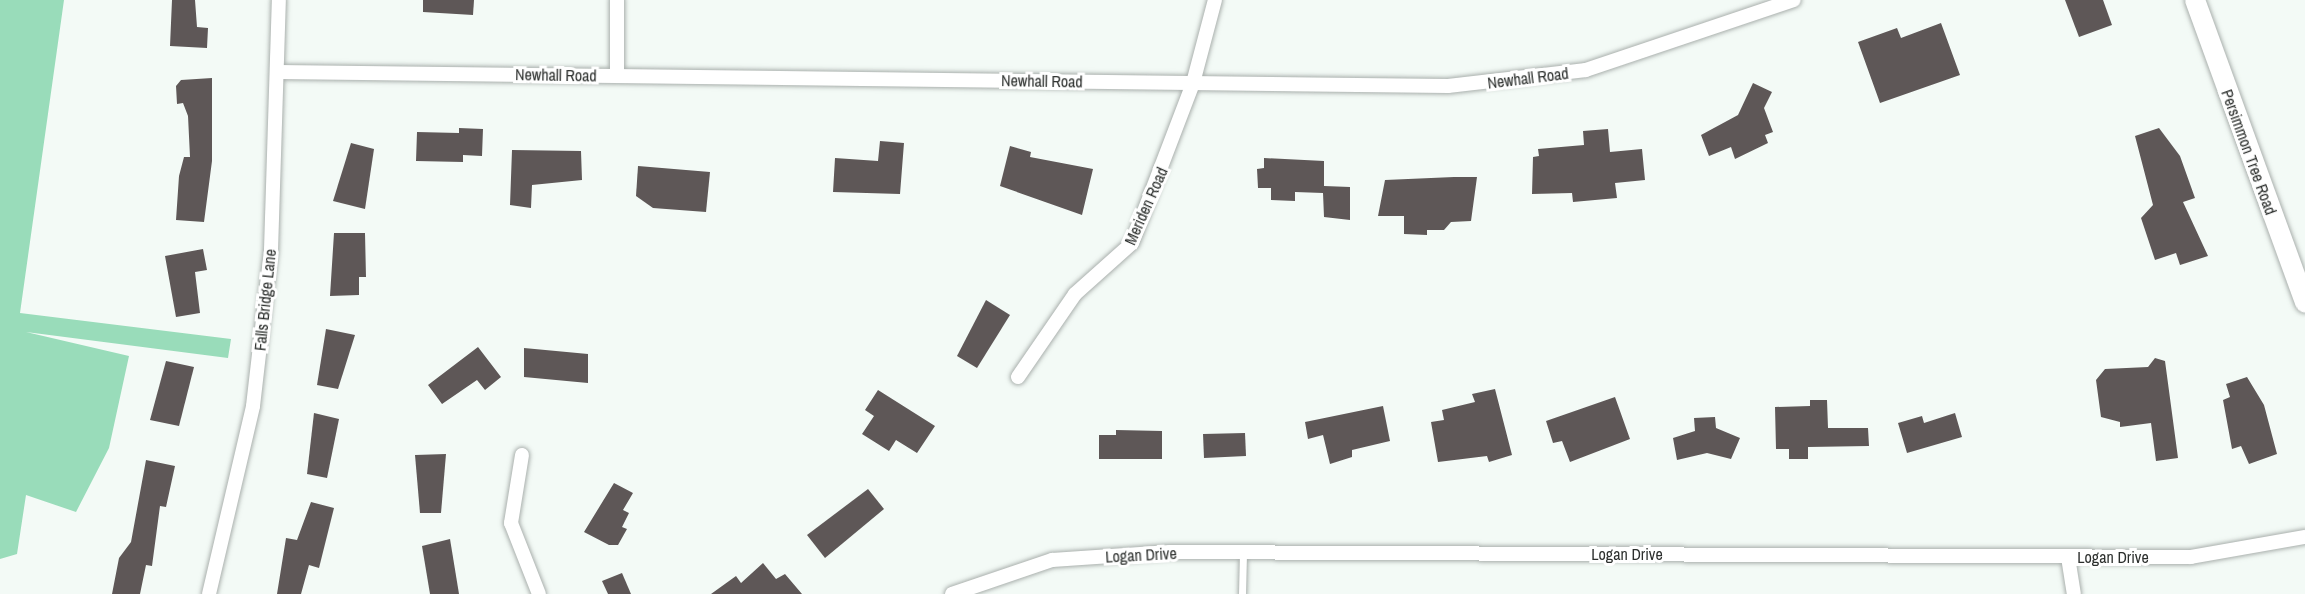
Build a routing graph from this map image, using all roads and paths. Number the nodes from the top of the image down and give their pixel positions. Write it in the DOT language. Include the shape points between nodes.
graph roads {
  1 [pos="279,0"];
  2 [pos="616,0"];
  3 [pos="1215,0"];
  4 [pos="1794,0"];
  5 [pos="2196,0"];
  6 [pos="278,72"];
  7 [pos="616,76"];
  8 [pos="1194,83"];
  9 [pos="2305,303"];
  10 [pos="1018,377"];
  11 [pos="522,455"];
  12 [pos="2305,537"];
  13 [pos="1243,552"];
  14 [pos="2068,557"];
  15 [pos="209,594"];
  16 [pos="539,594"];
  17 [pos="952,594"];
  18 [pos="1242,594"];
  19 [pos="2074,594"];
  1 -- 6 [label="street, Falls Bridge Lane"];
  2 -- 7 [label="street"];
  3 -- 8 [label="street, Meriden Road"];
  4 -- 8 [label="street, Newhall Road" via="1586,70 1523,80 1448,86"];
  5 -- 9 [label="main road, Persimmon Tree Road"];
  6 -- 7 [label="street, Newhall Road"];
  6 -- 15 [label="street, Falls Bridge Lane" via="271,250 253,406"];
  7 -- 8 [label="street, Newhall Road"];
  8 -- 10 [label="street, Meriden Road" via="1132,243 1075,294"];
  11 -- 16 [label="street" via="511,523"];
  12 -- 14 [label="street, Logan Drive" via="2191,557"];
  13 -- 14 [label="street, Logan Drive"];
  13 -- 17 [label="street, Logan Drive" via="1052,560"];
  13 -- 18 [label="lane"];
  14 -- 19 [label="street"];
}
